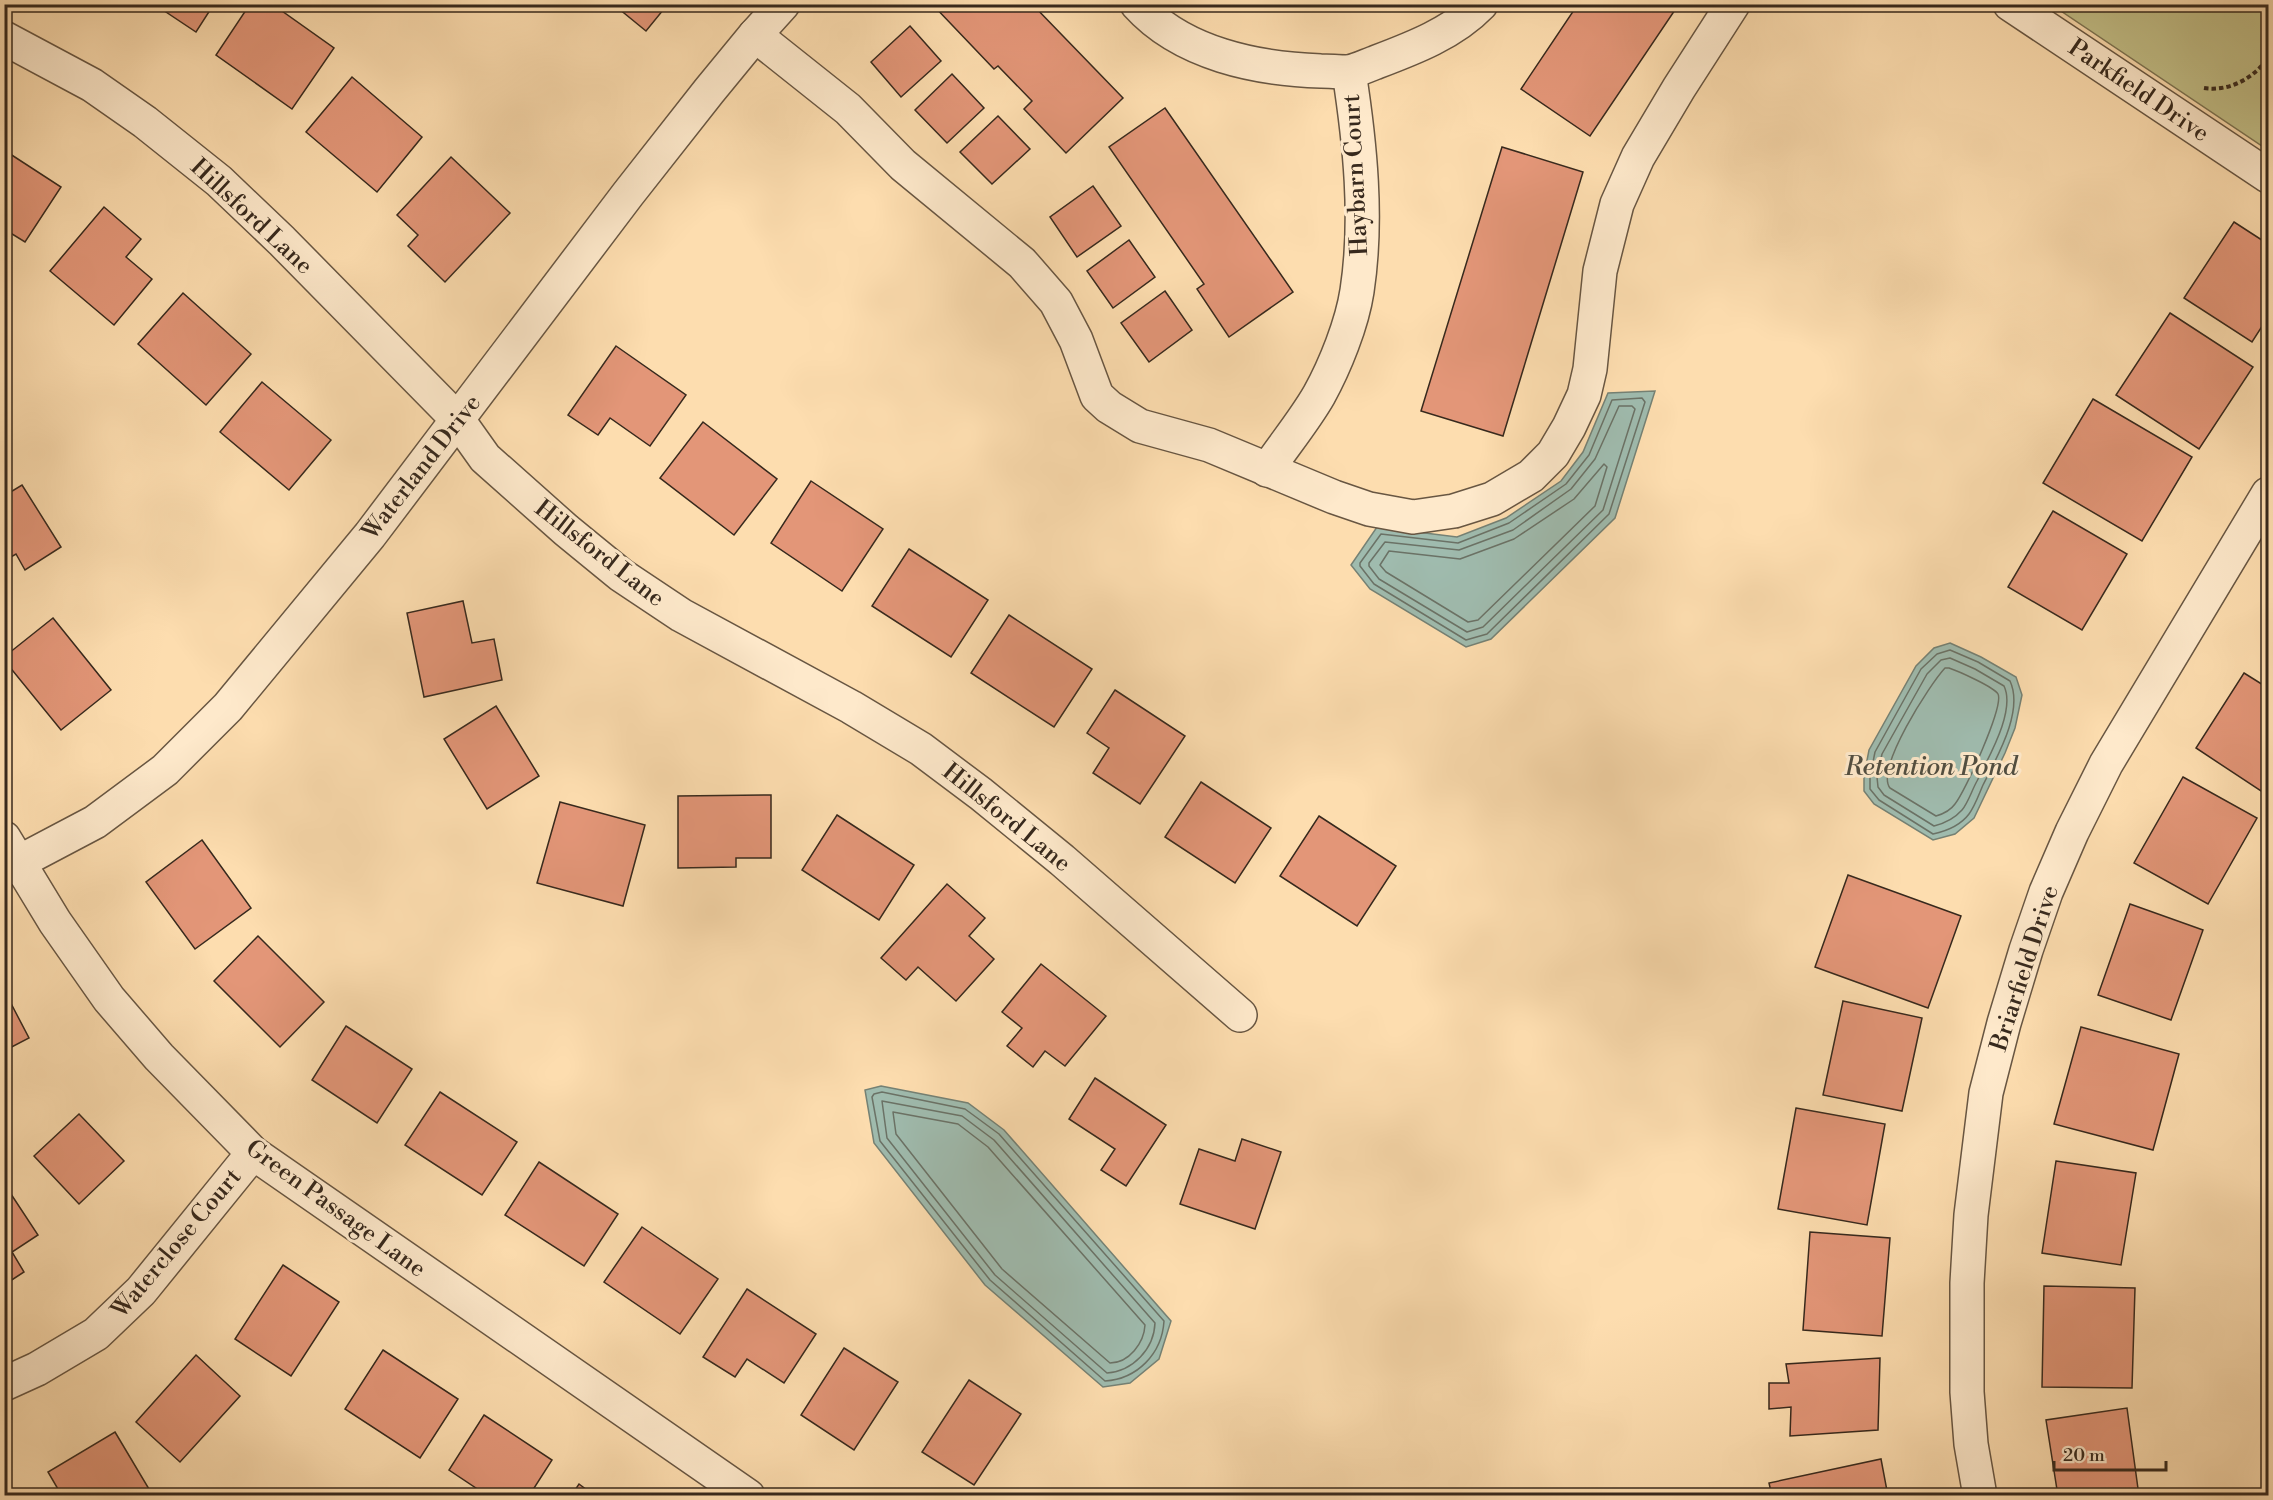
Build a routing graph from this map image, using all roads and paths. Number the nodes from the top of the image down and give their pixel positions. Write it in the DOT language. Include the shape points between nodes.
graph roads {
  1 [pos="783,4"];
  2 [pos="1137,4"];
  3 [pos="1481,4"];
  4 [pos="1733,4"];
  5 [pos="2010,4"];
  6 [pos="755,35"];
  7 [pos="4,38"];
  8 [pos="2268,58"];
  9 [pos="1350,72"];
  10 [pos="2198,87"];
  11 [pos="2268,176"];
  12 [pos="458,420"];
  13 [pos="1267,470"];
  14 [pos="2268,494"];
  15 [pos="9,857"];
  16 [pos="1240,1016"];
  17 [pos="253,1153"];
  18 [pos="4,1384"];
  19 [pos="748,1496"];
  20 [pos="1980,1496"];
  1 -- 6 [label="street, Waterland Drive"];
  2 -- 9 [label="street" via="1164,28 1220,55 1268,66"];
  3 -- 9 [label="street" via="1449,29 1412,49"];
  4 -- 13 [label="street" via="1638,157 1617,204 1600,272 1584,395 1553,454 1531,476 1492,499 1454,511 1413,517 1369,509"];
  5 -- 11 [label="street, Parkfield Drive"];
  6 -- 12 [label="street, Waterland Drive" via="628,194"];
  6 -- 13 [label="street" via="848,109 903,165 1022,263 1056,302 1076,340 1097,396 1109,407 1140,426 1209,445"];
  7 -- 12 [label="street, Hillsford Lane" via="92,85 146,122 219,181"];
  8 -- 10 [label="path" via="2260,70 2244,81 2212,89"];
  9 -- 13 [label="street, Haybarn Court" via="1362,201 1357,293 1319,395"];
  12 -- 15 [label="street, Waterland Drive" via="228,707 165,770 95,822"];
  12 -- 16 [label="street, Hillsford Lane" via="485,458 621,575 681,615 921,749 1062,860"];
  14 -- 20 [label="street, Briarfield Drive" via="2106,764 2072,832 2032,931 2004,1023 1986,1093 1967,1282 1967,1392"];
  15 -- 17 [label="street, Green Passage Lane" via="109,999 159,1057"];
  17 -- 18 [label="street, Waterclose Court" via="141,1291 96,1334 38,1369"];
  17 -- 19 [label="street, Green Passage Lane"];
}
